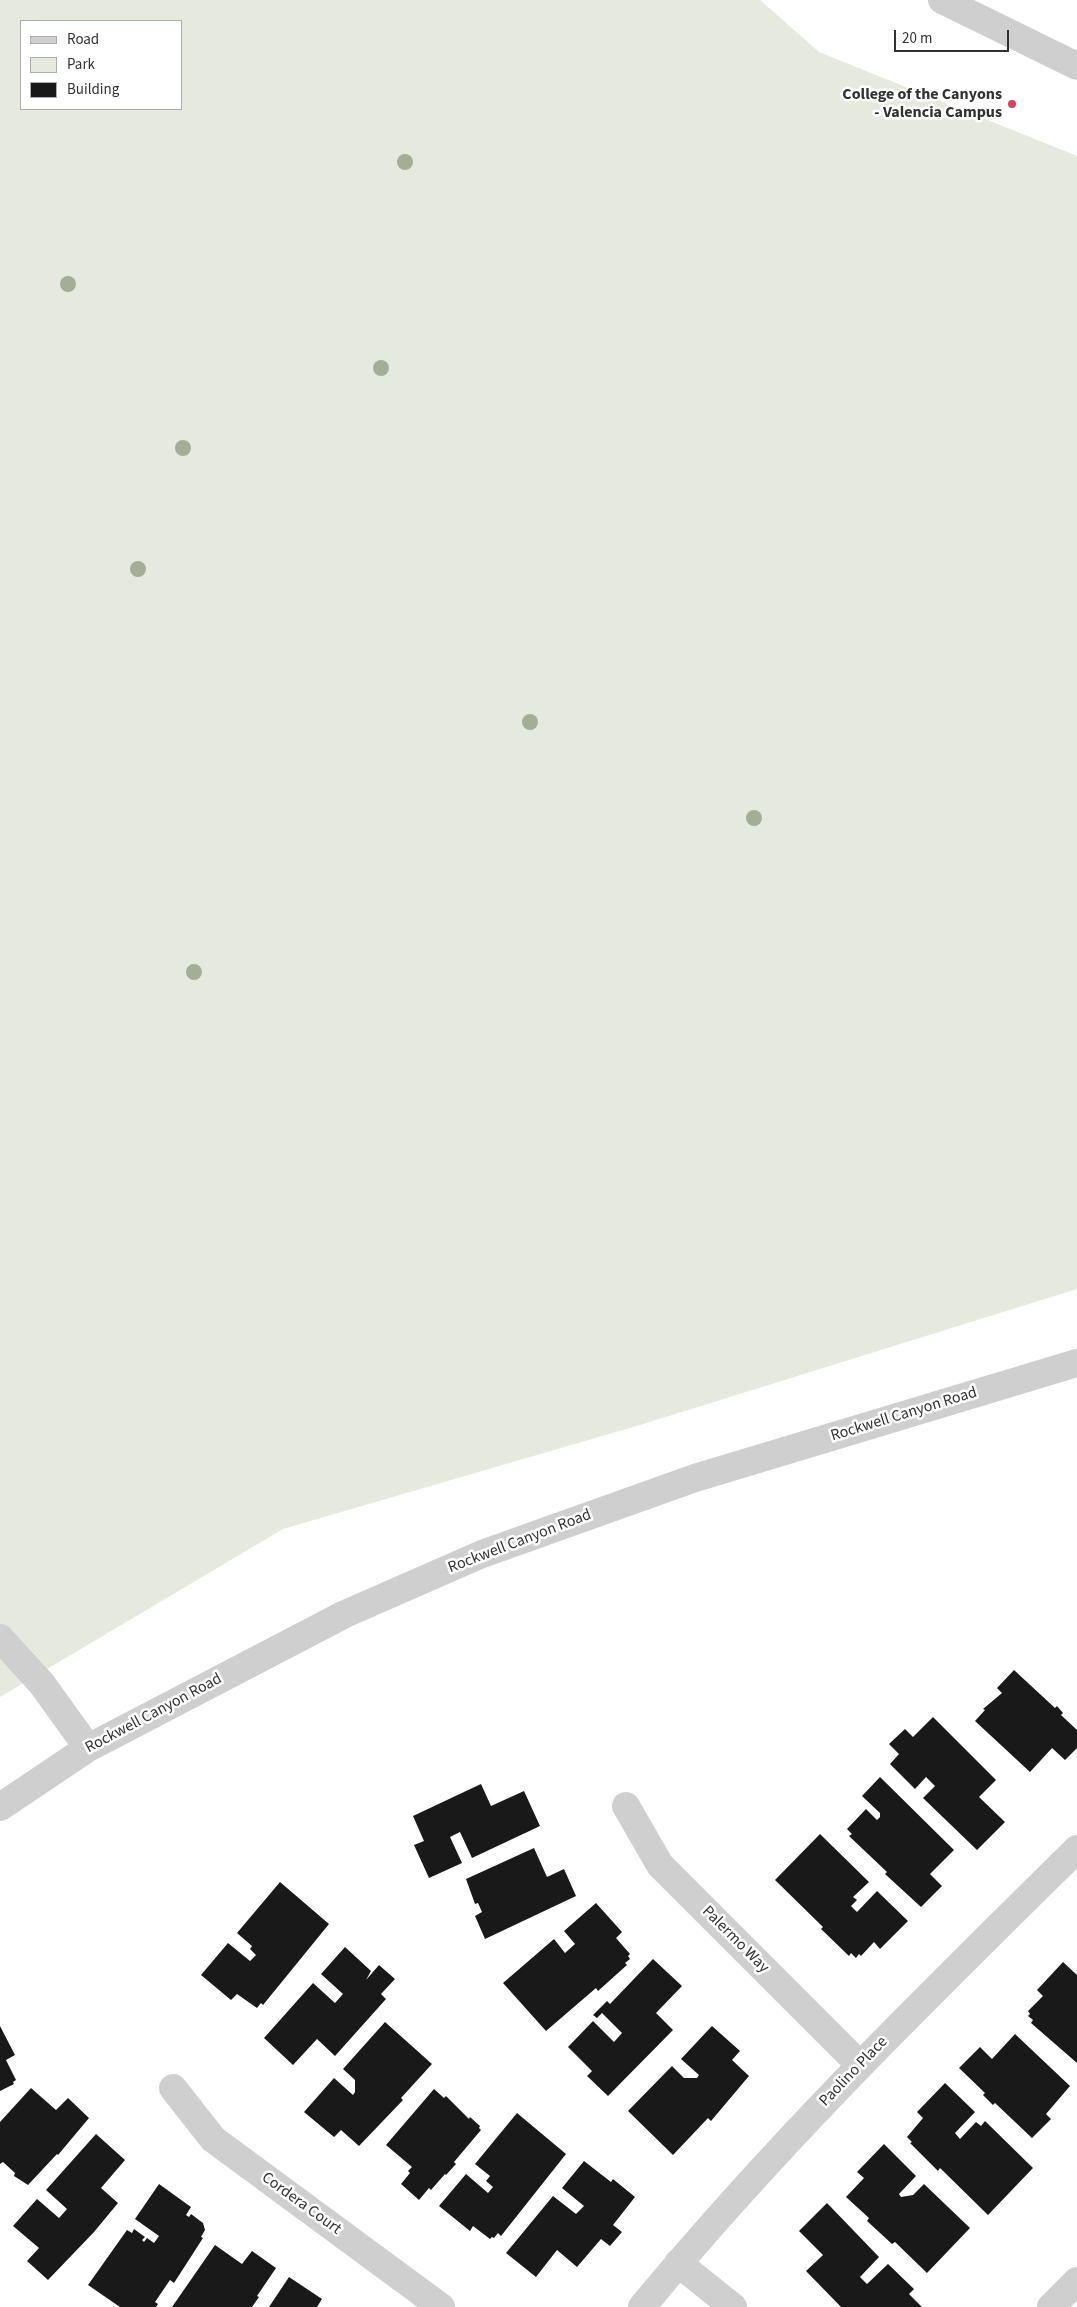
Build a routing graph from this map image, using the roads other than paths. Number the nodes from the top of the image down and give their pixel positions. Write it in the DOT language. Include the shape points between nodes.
graph roads {
  1 [pos="942,0"];
  2 [pos="1077,66"];
  3 [pos="1077,1363"];
  4 [pos="0,1638"];
  5 [pos="88,1748"];
  6 [pos="626,1806"];
  7 [pos="0,1807"];
  8 [pos="1077,1848"];
  9 [pos="859,2064"];
  10 [pos="173,2088"];
  11 [pos="678,2263"];
  12 [pos="1077,2281"];
  13 [pos="441,2307"];
  14 [pos="642,2307"];
  15 [pos="733,2307"];
  16 [pos="1052,2307"];
  1 -- 2 [label="street"];
  3 -- 5 [label="street, Rockwell Canyon Road" via="696,1478 482,1554 345,1614"];
  4 -- 5 [label="street" via="42,1684"];
  5 -- 7 [label="street, Rockwell Canyon Road"];
  6 -- 9 [label="street, Palermo Way" via="660,1865"];
  8 -- 9 [label="street, Paolino Place"];
  9 -- 11 [label="street, Paolino Place"];
  10 -- 13 [label="street, Cordera Court" via="213,2140"];
  11 -- 14 [label="street, Paolino Place"];
  11 -- 15 [label="street"];
  12 -- 16 [label="street"];
}
